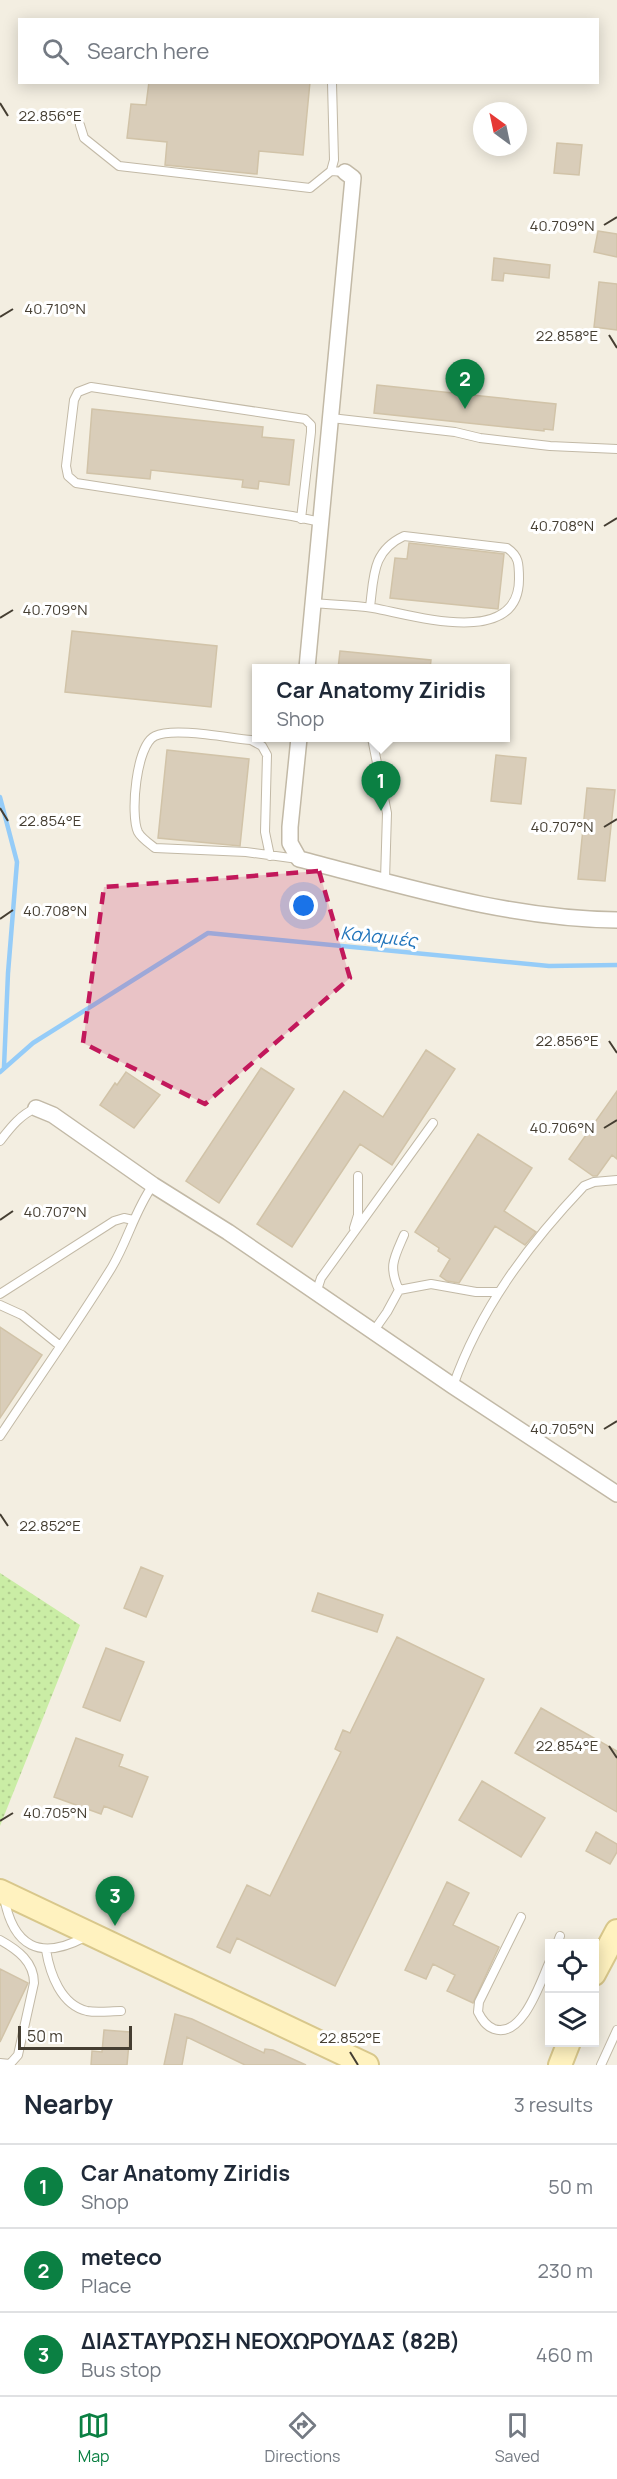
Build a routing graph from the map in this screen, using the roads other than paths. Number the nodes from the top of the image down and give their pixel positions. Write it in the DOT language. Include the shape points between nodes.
graph roads {
  1 [pos="332,84"];
  2 [pos="80,125"];
  3 [pos="338,172"];
  4 [pos="331,418"];
  5 [pos="617,449"];
  6 [pos="301,519"];
  7 [pos="321,522"];
  8 [pos="313,603"];
  9 [pos="370,608"];
  10 [pos="307,664"];
  11 [pos="252,741"];
  12 [pos="255,742"];
  13 [pos="299,742"];
  14 [pos="373,742"];
  15 [pos="270,856"];
  16 [pos="299,859"];
  17 [pos="385,880"];
  18 [pos="617,920"];
  19 [pos="36,1108"];
  20 [pos="433,1123"];
  21 [pos="0,1141"];
  22 [pos="358,1176"];
  23 [pos="617,1180"];
  24 [pos="153,1185"];
  25 [pos="133,1220"];
  26 [pos="404,1235"];
  27 [pos="351,1236"];
  28 [pos="399,1290"];
  29 [pos="497,1292"];
  30 [pos="316,1293"];
  31 [pos="0,1294"];
  32 [pos="0,1305"];
  33 [pos="373,1332"];
  34 [pos="59,1345"];
  35 [pos="453,1386"];
  36 [pos="0,1436"];
  37 [pos="617,1494"];
  38 [pos="2,1892"];
  39 [pos="521,1917"];
  40 [pos="89,1934"];
  41 [pos="0,1940"];
  42 [pos="25,1941"];
  43 [pos="614,1941"];
  44 [pos="46,1950"];
  45 [pos="16,1951"];
  46 [pos="599,1966"];
  47 [pos="545,1971"];
  48 [pos="121,2011"];
  49 [pos="617,2030"];
  50 [pos="568,2047"];
  51 [pos="341,2060"];
  52 [pos="0,2063"];
  53 [pos="366,2065"];
  54 [pos="561,2065"];
  55 [pos="602,2065"];
  1 -- 3 [label="lane" via="334,160"];
  2 -- 3 [label="lane" via="84,138 119,166 310,188"];
  3 -- 4 [label="street" via="353,178"];
  4 -- 5 [label="lane" via="550,446"];
  4 -- 7 [label="street"];
  6 -- 6 [label="lane" via="76,483 68,476 66,466 74,399 78,392 91,387 305,419 310,432"];
  6 -- 7 [label="lane"];
  7 -- 8 [label="street"];
  8 -- 9 [label="lane"];
  8 -- 10 [label="street"];
  9 -- 9 [label="lane" via="447,622 476,622 499,616 519,594 519,562 507,548 404,536 381,553"];
  11 -- 15 [label="lane" via="173,732 154,736 146,744 139,770 134,811 139,833 155,848"];
  12 -- 15 [label="lane" via="267,755 265,832"];
  13 -- 16 [label="street" via="290,843"];
  14 -- 17 [label="lane" via="387,813"];
  15 -- 16 [label="lane"];
  16 -- 17 [label="street"];
  17 -- 18 [label="street" via="515,912"];
  19 -- 21 [label="lane" via="20,1118"];
  19 -- 24 [label="street" via="53,1115"];
  20 -- 27 [label="lane"];
  22 -- 27 [label="lane" via="358,1215"];
  23 -- 29 [label="lane" via="584,1186"];
  24 -- 25 [label="lane"];
  24 -- 30 [label="street"];
  25 -- 31 [label="lane" via="114,1221"];
  25 -- 34 [label="lane" via="113,1266"];
  26 -- 28 [label="lane" via="391,1265"];
  27 -- 30 [label="lane" via="321,1278"];
  28 -- 29 [label="lane" via="431,1284"];
  28 -- 33 [label="lane"];
  29 -- 35 [label="lane" via="464,1354"];
  30 -- 33 [label="street"];
  32 -- 34 [label="lane" via="22,1315"];
  33 -- 35 [label="street"];
  34 -- 36 [label="lane"];
  35 -- 37 [label="street"];
  38 -- 40 [label="main road"];
  38 -- 42 [label="lane" via="9,1921"];
  39 -- 47 [label="lane" via="479,2002 478,2012 489,2027 507,2030 517,2022 529,2009"];
  40 -- 44 [label="lane" via="71,1944"];
  40 -- 51 [label="main road"];
  41 -- 45 [label="lane"];
  42 -- 44 [label="lane"];
  42 -- 45 [label="lane"];
  43 -- 46 [label="main road"];
  44 -- 48 [label="lane" via="53,1978 69,2001 89,2011"];
  45 -- 52 [label="lane" via="28,1962 34,1983 18,2055 10,2064"];
  49 -- 55 [label="lane"];
  50 -- 54 [label="main road"];
  51 -- 53 [label="main road"];
}
